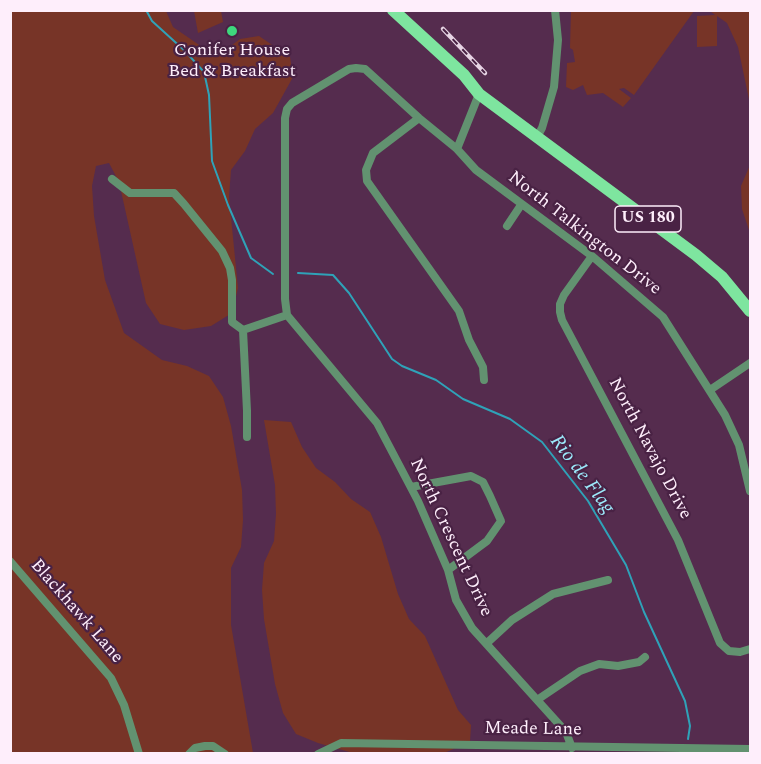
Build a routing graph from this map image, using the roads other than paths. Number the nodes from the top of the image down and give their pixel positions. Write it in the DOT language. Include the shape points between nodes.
graph roads {
  1 [pos="393,10"];
  2 [pos="555,10"];
  3 [pos="479,94"];
  4 [pos="419,118"];
  5 [pos="537,137"];
  6 [pos="457,149"];
  7 [pos="112,179"];
  8 [pos="520,205"];
  9 [pos="507,226"];
  10 [pos="592,256"];
  11 [pos="750,311"];
  12 [pos="287,315"];
  13 [pos="243,330"];
  14 [pos="750,363"];
  15 [pos="484,380"];
  16 [pos="710,390"];
  17 [pos="247,437"];
  18 [pos="747,459"];
  19 [pos="411,487"];
  20 [pos="750,491"];
  21 [pos="10,561"];
  22 [pos="448,570"];
  23 [pos="608,580"];
  24 [pos="487,644"];
  25 [pos="750,649"];
  26 [pos="645,657"];
  27 [pos="537,700"];
  28 [pos="572,748"];
  29 [pos="750,749"];
  30 [pos="609,751"];
  31 [pos="139,753"];
  32 [pos="189,753"];
  33 [pos="225,753"];
  34 [pos="318,753"];
  1 -- 3 [label="main road, US 180" via="464,75"];
  2 -- 5 [label="street" via="558,40 554,87"];
  3 -- 5 [label="main road, US 180"];
  3 -- 6 [label="street"];
  4 -- 6 [label="street, North Talkington Drive"];
  4 -- 12 [label="street, North Talkington Drive" via="365,69 356,68 287,109"];
  4 -- 15 [label="street" via="373,153 366,170 367,181 459,311 483,367"];
  5 -- 11 [label="main road, US 180" via="696,255 722,277"];
  6 -- 8 [label="street, North Talkington Drive" via="476,170"];
  7 -- 13 [label="street" via="130,193 174,193 184,204 231,268 232,322"];
  8 -- 9 [label="street"];
  8 -- 10 [label="street, North Talkington Drive"];
  10 -- 16 [label="street, North Talkington Drive" via="663,318"];
  10 -- 25 [label="street, North Navajo Drive" via="564,295 560,304 562,320 678,540 720,643 729,651"];
  12 -- 13 [label="street"];
  12 -- 19 [label="street, North Crescent Drive" via="376,423"];
  13 -- 17 [label="street"];
  14 -- 16 [label="street"];
  16 -- 18 [label="street, North Talkington Drive"];
  18 -- 20 [label="street, North Talkington Drive"];
  19 -- 22 [label="street, North Crescent Drive"];
  19 -- 22 [label="street" via="471,476 483,482 501,520 487,541"];
  21 -- 31 [label="street, Blackhawk Lane" via="111,678"];
  22 -- 24 [label="street, North Crescent Drive" via="456,600 471,628"];
  23 -- 24 [label="street" via="553,594 512,620"];
  24 -- 27 [label="street, North Crescent Drive"];
  26 -- 27 [label="street" via="639,662 599,664 580,671"];
  27 -- 28 [label="street, North Crescent Drive" via="566,732"];
  28 -- 30 [label="street, Meade Lane"];
  28 -- 34 [label="street, Meade Lane" via="341,743"];
  29 -- 30 [label="street, Meade Lane"];
  32 -- 33 [label="street" via="205,746"];
}
